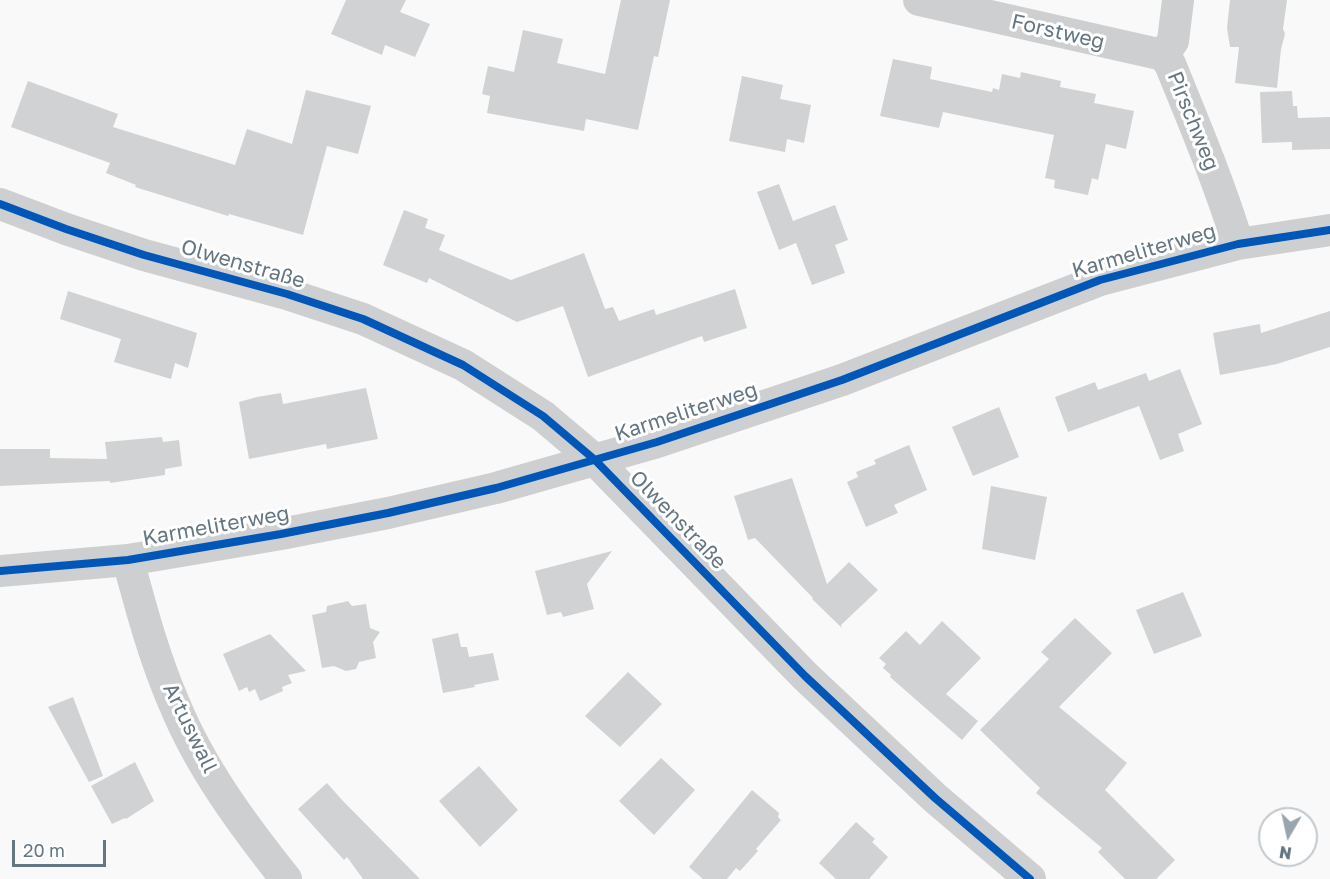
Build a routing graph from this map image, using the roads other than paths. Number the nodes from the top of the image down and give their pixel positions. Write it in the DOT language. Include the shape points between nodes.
graph roads {
  1 [pos="919,0"];
  2 [pos="1178,0"];
  3 [pos="1163,55"];
  4 [pos="0,204"];
  5 [pos="1330,230"];
  6 [pos="1238,244"];
  7 [pos="595,460"];
  8 [pos="128,560"];
  9 [pos="0,571"];
  10 [pos="286,879"];
  11 [pos="1030,879"];
  1 -- 3 [label="street, Forstweg"];
  2 -- 3 [label="street, Pirschweg" via="1173,41"];
  3 -- 6 [label="street, Pirschweg" via="1198,131"];
  4 -- 7 [label="street, Olwenstraße" via="144,255 287,294 363,320 462,365 543,416"];
  5 -- 6 [label="street, Karmeliterweg"];
  6 -- 7 [label="street, Karmeliterweg" via="1100,280 842,380"];
  7 -- 8 [label="street, Karmeliterweg" via="388,513"];
  7 -- 11 [label="street, Olwenstraße" via="804,676 935,798"];
  8 -- 9 [label="street, Karmeliterweg"];
  8 -- 10 [label="street, Artuswall" via="174,704 244,827"];
}
